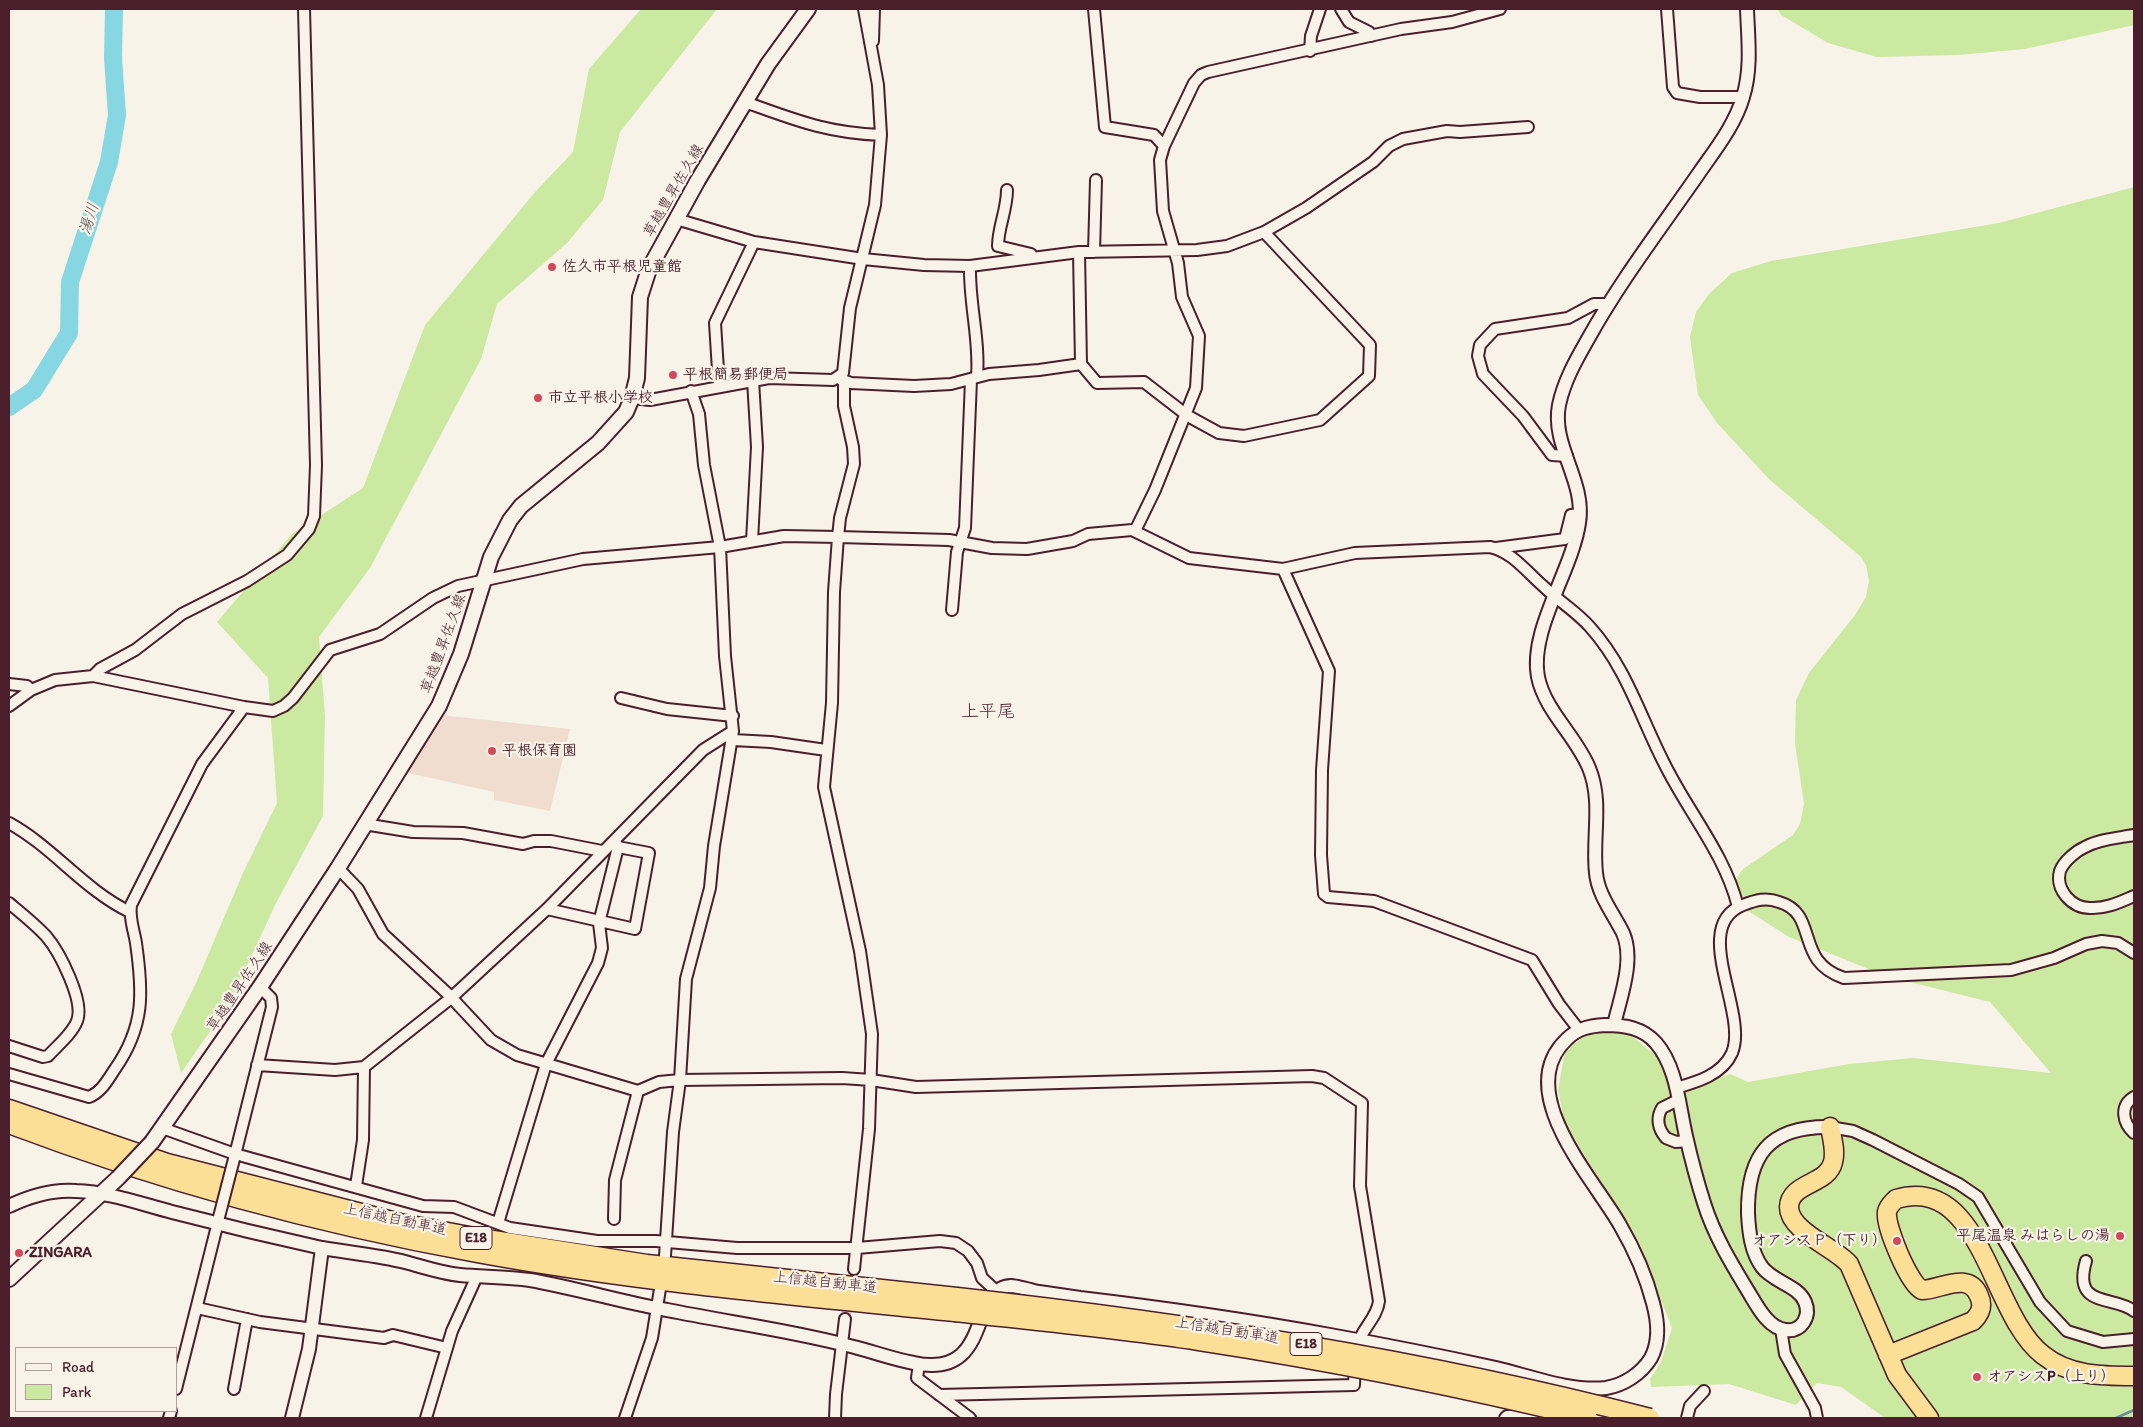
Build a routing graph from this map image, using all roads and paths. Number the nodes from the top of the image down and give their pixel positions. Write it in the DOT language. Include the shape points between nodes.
graph roads {
  1 [pos="304,9"];
  2 [pos="808,9"];
  3 [pos="864,9"];
  4 [pos="874,9"];
  5 [pos="1094,9"];
  6 [pos="1320,9"];
  7 [pos="1341,9"];
  8 [pos="1500,9"];
  9 [pos="1667,9"];
  10 [pos="1746,9"];
  11 [pos="1371,36"];
  12 [pos="873,49"];
  13 [pos="1310,51"];
  14 [pos="1743,97"];
  15 [pos="745,102"];
  16 [pos="1528,127"];
  17 [pos="881,135"];
  18 [pos="1164,146"];
  19 [pos="1096,180"];
  20 [pos="1007,190"];
  21 [pos="676,219"];
  22 [pos="1264,232"];
  23 [pos="754,242"];
  24 [pos="1175,250"];
  25 [pos="1079,252"];
  26 [pos="1094,252"];
  27 [pos="1034,256"];
  28 [pos="863,259"];
  29 [pos="970,266"];
  30 [pos="1607,304"];
  31 [pos="1081,364"];
  32 [pos="974,378"];
  33 [pos="753,380"];
  34 [pos="841,380"];
  35 [pos="719,386"];
  36 [pos="691,391"];
  37 [pos="632,398"];
  38 [pos="1184,413"];
  39 [pos="1567,456"];
  40 [pos="1580,514"];
  41 [pos="1135,531"];
  42 [pos="838,537"];
  43 [pos="752,541"];
  44 [pos="960,542"];
  45 [pos="720,547"];
  46 [pos="1496,548"];
  47 [pos="1283,569"];
  48 [pos="485,579"];
  49 [pos="1555,597"];
  50 [pos="952,610"];
  51 [pos="93,676"];
  52 [pos="9,684"];
  53 [pos="31,690"];
  54 [pos="621,698"];
  55 [pos="9,706"];
  56 [pos="244,707"];
  57 [pos="733,716"];
  58 [pos="733,736"];
  59 [pos="826,750"];
  60 [pos="9,823"];
  61 [pos="364,824"];
  62 [pos="2134,835"];
  63 [pos="616,843"];
  64 [pos="602,851"];
  65 [pos="338,868"];
  66 [pos="2134,896"];
  67 [pos="9,903"];
  68 [pos="1738,907"];
  69 [pos="547,909"];
  70 [pos="130,912"];
  71 [pos="599,923"];
  72 [pos="2134,953"];
  73 [pos="260,988"];
  74 [pos="451,998"];
  75 [pos="1614,1025"];
  76 [pos="1579,1030"];
  77 [pos="9,1046"];
  78 [pos="546,1064"];
  79 [pos="258,1065"];
  80 [pos="364,1067"];
  81 [pos="9,1074"];
  82 [pos="680,1080"];
  83 [pos="871,1080"];
  84 [pos="638,1091"];
  85 [pos="1677,1094"];
  86 [pos="2134,1097"];
  87 [pos="9,1108"];
  88 [pos="9,1124"];
  89 [pos="1830,1127"];
  90 [pos="162,1128"];
  91 [pos="2134,1133"];
  92 [pos="1688,1142"];
  93 [pos="234,1156"];
  94 [pos="356,1186"];
  95 [pos="100,1193"];
  96 [pos="9,1206"];
  97 [pos="614,1219"];
  98 [pos="218,1220"];
  99 [pos="498,1223"];
  100 [pos="667,1243"];
  101 [pos="322,1248"];
  102 [pos="857,1248"];
  103 [pos="665,1256"];
  104 [pos="2086,1261"];
  105 [pos="854,1269"];
  106 [pos="477,1276"];
  107 [pos="9,1279"];
  108 [pos="660,1290"];
  109 [pos="995,1290"];
  110 [pos="956,1304"];
  111 [pos="197,1308"];
  112 [pos="657,1309"];
  113 [pos="2134,1312"];
  114 [pos="247,1319"];
  115 [pos="845,1319"];
  116 [pos="312,1328"];
  117 [pos="1780,1329"];
  118 [pos="2134,1339"];
  119 [pos="1358,1340"];
  120 [pos="842,1343"];
  121 [pos="446,1348"];
  122 [pos="1888,1355"];
  123 [pos="919,1364"];
  124 [pos="2134,1376"];
  125 [pos="178,1381"];
  126 [pos="234,1389"];
  127 [pos="1704,1391"];
  128 [pos="939,1395"];
  129 [pos="1686,1417"];
  130 [pos="292,1418"];
  131 [pos="426,1418"];
  132 [pos="625,1418"];
  133 [pos="835,1418"];
  134 [pos="970,1418"];
  135 [pos="1505,1418"];
  136 [pos="1539,1418"];
  137 [pos="1588,1418"];
  138 [pos="1650,1418"];
  139 [pos="1817,1418"];
  140 [pos="1929,1418"];
  1 -- 51 [label="street" via="316,465 314,516 300,540 280,560 182,614"];
  2 -- 15 [label="main road, 草越豊昇佐久線"];
  3 -- 12 [label="street"];
  4 -- 12 [label="street"];
  5 -- 18 [label="street" via="1105,127 1154,135"];
  6 -- 13 [label="street" via="1311,36"];
  7 -- 11 [label="street" via="1348,22 1370,32"];
  8 -- 11 [label="street" via="1452,22"];
  9 -- 14 [label="street" via="1676,93 1700,97"];
  10 -- 14 [label="street" via="1748,70"];
  11 -- 13 [label="street"];
  12 -- 17 [label="street"];
  13 -- 18 [label="street" via="1201,75 1194,83"];
  14 -- 30 [label="street" via="1724,136"];
  15 -- 17 [label="street" via="813,127"];
  15 -- 21 [label="main road, 草越豊昇佐久線"];
  16 -- 22 [label="street" via="1447,131 1403,139 1306,208"];
  17 -- 28 [label="street" via="875,205"];
  18 -- 24 [label="street" via="1160,160 1163,211"];
  19 -- 26 [label="street"];
  20 -- 27 [label="street" via="998,246"];
  21 -- 23 [label="street"];
  21 -- 37 [label="main road, 草越豊昇佐久線" via="642,287 637,378"];
  22 -- 24 [label="street" via="1227,246"];
  22 -- 38 [label="street" via="1370,345 1369,376 1320,420 1278,431 1231,436 1219,433"];
  23 -- 28 [label="street"];
  23 -- 35 [label="street" via="715,323"];
  24 -- 26 [label="street"];
  24 -- 38 [label="street" via="1182,297 1199,336 1196,388"];
  25 -- 26 [label="street"];
  25 -- 27 [label="street"];
  25 -- 31 [label="street"];
  27 -- 29 [label="street"];
  28 -- 29 [label="street"];
  28 -- 34 [label="street" via="848,320 846,366"];
  29 -- 32 [label="street" via="971,308 978,339"];
  30 -- 39 [label="street" via="1570,374 1559,406 1558,422"];
  30 -- 39 [label="street" via="1594,304 1561,320 1495,329 1480,345 1478,356 1483,374 1523,416 1552,455"];
  31 -- 32 [label="street"];
  31 -- 38 [label="street" via="1097,383 1144,382"];
  32 -- 34 [label="street" via="951,384 914,386"];
  32 -- 44 [label="street" via="966,528"];
  33 -- 34 [label="street"];
  33 -- 35 [label="street"];
  33 -- 43 [label="street" via="757,447"];
  34 -- 42 [label="street" via="854,464"];
  35 -- 36 [label="street"];
  36 -- 37 [label="street" via="650,400"];
  36 -- 45 [label="street" via="699,414 704,465"];
  37 -- 48 [label="main road, 草越豊昇佐久線" via="626,412 611,430 510,520 491,557"];
  38 -- 41 [label="street"];
  39 -- 40 [label="street" via="1579,490"];
  40 -- 46 [label="street" via="1571,514 1565,539"];
  40 -- 49 [label="street" via="1576,539"];
  41 -- 44 [label="street" via="1088,534 1073,541 1027,550"];
  41 -- 47 [label="street" via="1189,558"];
  42 -- 43 [label="street" via="784,536"];
  42 -- 44 [label="street"];
  42 -- 59 [label="street" via="832,702"];
  43 -- 45 [label="street"];
  44 -- 50 [label="street"];
  45 -- 48 [label="street" via="583,559"];
  45 -- 57 [label="street"];
  46 -- 47 [label="street" via="1355,553"];
  46 -- 49 [label="street"];
  47 -- 76 [label="street" via="1329,671 1322,770 1324,894 1374,901 1532,960"];
  48 -- 56 [label="street" via="443,592 373,637 330,650 293,698 279,709 266,711"];
  48 -- 61 [label="main road, 草越豊昇佐久線" via="461,654 439,706"];
  49 -- 68 [label="street" via="1590,626 1618,667 1638,702 1664,763 1730,878"];
  49 -- 75 [label="street" via="1538,643 1537,672 1543,692 1582,752 1595,786 1597,881 1628,952"];
  51 -- 53 [label="street" via="56,680"];
  51 -- 56 [label="street"];
  52 -- 53 [label="street" via="27,686"];
  53 -- 55 [label="street"];
  54 -- 57 [label="street" via="667,708"];
  56 -- 70 [label="street" via="202,764"];
  57 -- 58 [label="street"];
  58 -- 59 [label="street"];
  58 -- 63 [label="street" via="711,742"];
  58 -- 82 [label="street" via="710,888 686,979"];
  59 -- 83 [label="street" via="826,803 867,992 872,1034"];
  60 -- 70 [label="street" via="26,832 107,902"];
  61 -- 64 [label="street" via="413,832 463,833 524,844 551,841"];
  61 -- 65 [label="main road, 草越豊昇佐久線"];
  62 -- 66 [label="street" via="2086,846 2072,855 2060,871 2061,888 2069,902 2088,909 2105,907"];
  63 -- 64 [label="street"];
  63 -- 71 [label="street"];
  63 -- 71 [label="street" via="649,853 635,929"];
  64 -- 69 [label="street"];
  65 -- 73 [label="main road, 草越豊昇佐久線"];
  65 -- 74 [label="street" via="358,889 384,934"];
  67 -- 77 [label="street" via="54,946 74,988 78,1014 73,1027 48,1056"];
  68 -- 72 [label="street" via="1760,899 1780,902 1795,910 1803,921 1811,951 1819,964 1844,978 2011,970 2102,941 2118,943"];
  68 -- 85 [label="street" via="1719,930 1720,951 1735,1022 1734,1046 1727,1062 1714,1073"];
  69 -- 71 [label="street"];
  69 -- 74 [label="street"];
  70 -- 81 [label="street" via="141,978 140,1008 133,1038 100,1090 90,1097 83,1096"];
  71 -- 78 [label="street" via="602,948 595,971"];
  73 -- 79 [label="street" via="272,1003"];
  73 -- 90 [label="main road, 草越豊昇佐久線"];
  74 -- 78 [label="street" via="499,1047"];
  74 -- 80 [label="street"];
  75 -- 76 [label="street"];
  75 -- 85 [label="street" via="1636,1029 1654,1040 1666,1057"];
  76 -- 119 [label="street" via="1564,1041 1554,1056 1550,1074 1552,1105 1564,1140 1620,1225 1647,1284 1657,1328 1654,1351 1645,1365 1622,1384 1609,1388 1582,1388"];
  78 -- 84 [label="street"];
  78 -- 99 [label="street"];
  79 -- 80 [label="street" via="335,1070"];
  79 -- 93 [label="street"];
  80 -- 94 [label="street" via="363,1140"];
  82 -- 83 [label="street"];
  82 -- 84 [label="street" via="658,1082"];
  82 -- 100 [label="street" via="673,1132"];
  83 -- 102 [label="street"];
  83 -- 119 [label="street" via="916,1087 1324,1078 1362,1103 1360,1186 1380,1301 1378,1311"];
  84 -- 97 [label="street" via="615,1180"];
  85 -- 92 [label="street"];
  85 -- 92 [label="street" via="1662,1108 1658,1116 1659,1125 1666,1138"];
  86 -- 91 [label="street" via="2126,1104 2124,1112 2125,1124"];
  87 -- 110 [label="highway, 上信越自動車道 / E18" via="167,1163 400,1223 647,1264"];
  88 -- 110 [label="highway, 上信越自動車道 / E18" via="85,1152 242,1199 476,1253 727,1289"];
  89 -- 117 [label="street" via="1801,1128 1782,1134 1760,1154 1752,1173 1748,1207 1754,1250 1767,1273 1798,1293 1807,1308 1806,1319 1799,1327"];
  89 -- 118 [label="street" via="1854,1131 1874,1140 1978,1197 2040,1302 2067,1331 2103,1342"];
  89 -- 122 [label="highway" via="1834,1150 1831,1168 1794,1195 1790,1211 1798,1227 1838,1252 1849,1264"];
  90 -- 93 [label="street"];
  90 -- 95 [label="main road, 草越豊昇佐久線, bridge" via="118,1178"];
  92 -- 117 [label="street" via="1706,1211 1717,1237 1758,1306"];
  93 -- 94 [label="street"];
  93 -- 98 [label="street, bridge"];
  94 -- 99 [label="street" via="423,1206 454,1208"];
  95 -- 96 [label="street" via="56,1191 32,1196"];
  95 -- 98 [label="street"];
  95 -- 107 [label="main road, 草越豊昇佐久線"];
  98 -- 101 [label="street"];
  98 -- 111 [label="street"];
  99 -- 100 [label="street" via="510,1228 597,1241"];
  100 -- 102 [label="street" via="737,1248"];
  100 -- 103 [label="street"];
  101 -- 106 [label="street"];
  101 -- 116 [label="street"];
  102 -- 105 [label="street"];
  102 -- 109 [label="street" via="914,1241 956,1243 968,1251 982,1278"];
  104 -- 113 [label="street" via="2084,1280 2088,1291 2096,1299"];
  106 -- 112 [label="street" via="538,1282"];
  106 -- 121 [label="street"];
  108 -- 112 [label="street"];
  109 -- 119 [label="street" via="1016,1286"];
  109 -- 123 [label="street" via="966,1350 948,1362"];
  110 -- 137 [label="highway, 上信越自動車道 / E18, bridge" via="1262,1352"];
  110 -- 138 [label="highway, 上信越自動車道 / E18, bridge" via="1140,1318 1323,1347 1511,1385"];
  111 -- 114 [label="street"];
  111 -- 125 [label="street"];
  112 -- 120 [label="street"];
  112 -- 132 [label="street" via="652,1338"];
  114 -- 116 [label="street"];
  114 -- 126 [label="street"];
  115 -- 120 [label="street"];
  116 -- 121 [label="street" via="384,1338 393,1335"];
  116 -- 130 [label="street"];
  117 -- 139 [label="street" via="1785,1354 1815,1408"];
  119 -- 128 [label="street" via="1354,1385"];
  120 -- 123 [label="street"];
  120 -- 133 [label="street"];
  121 -- 131 [label="street"];
  122 -- 124 [label="highway" via="1973,1321 1980,1312 1978,1293 1968,1284 1950,1283 1922,1290 1912,1282 1888,1227 1886,1212 1896,1199 1923,1197 1949,1206 1967,1225 2010,1314 2024,1337 2037,1350 2050,1360 2079,1372"];
  122 -- 140 [label="highway" via="1897,1375"];
  123 -- 128 [label="street" via="917,1378"];
  127 -- 129 [label="street" via="1690,1406"];
  128 -- 134 [label="street"];
  135 -- 136 [label="street" via="1516,1415"];
}
